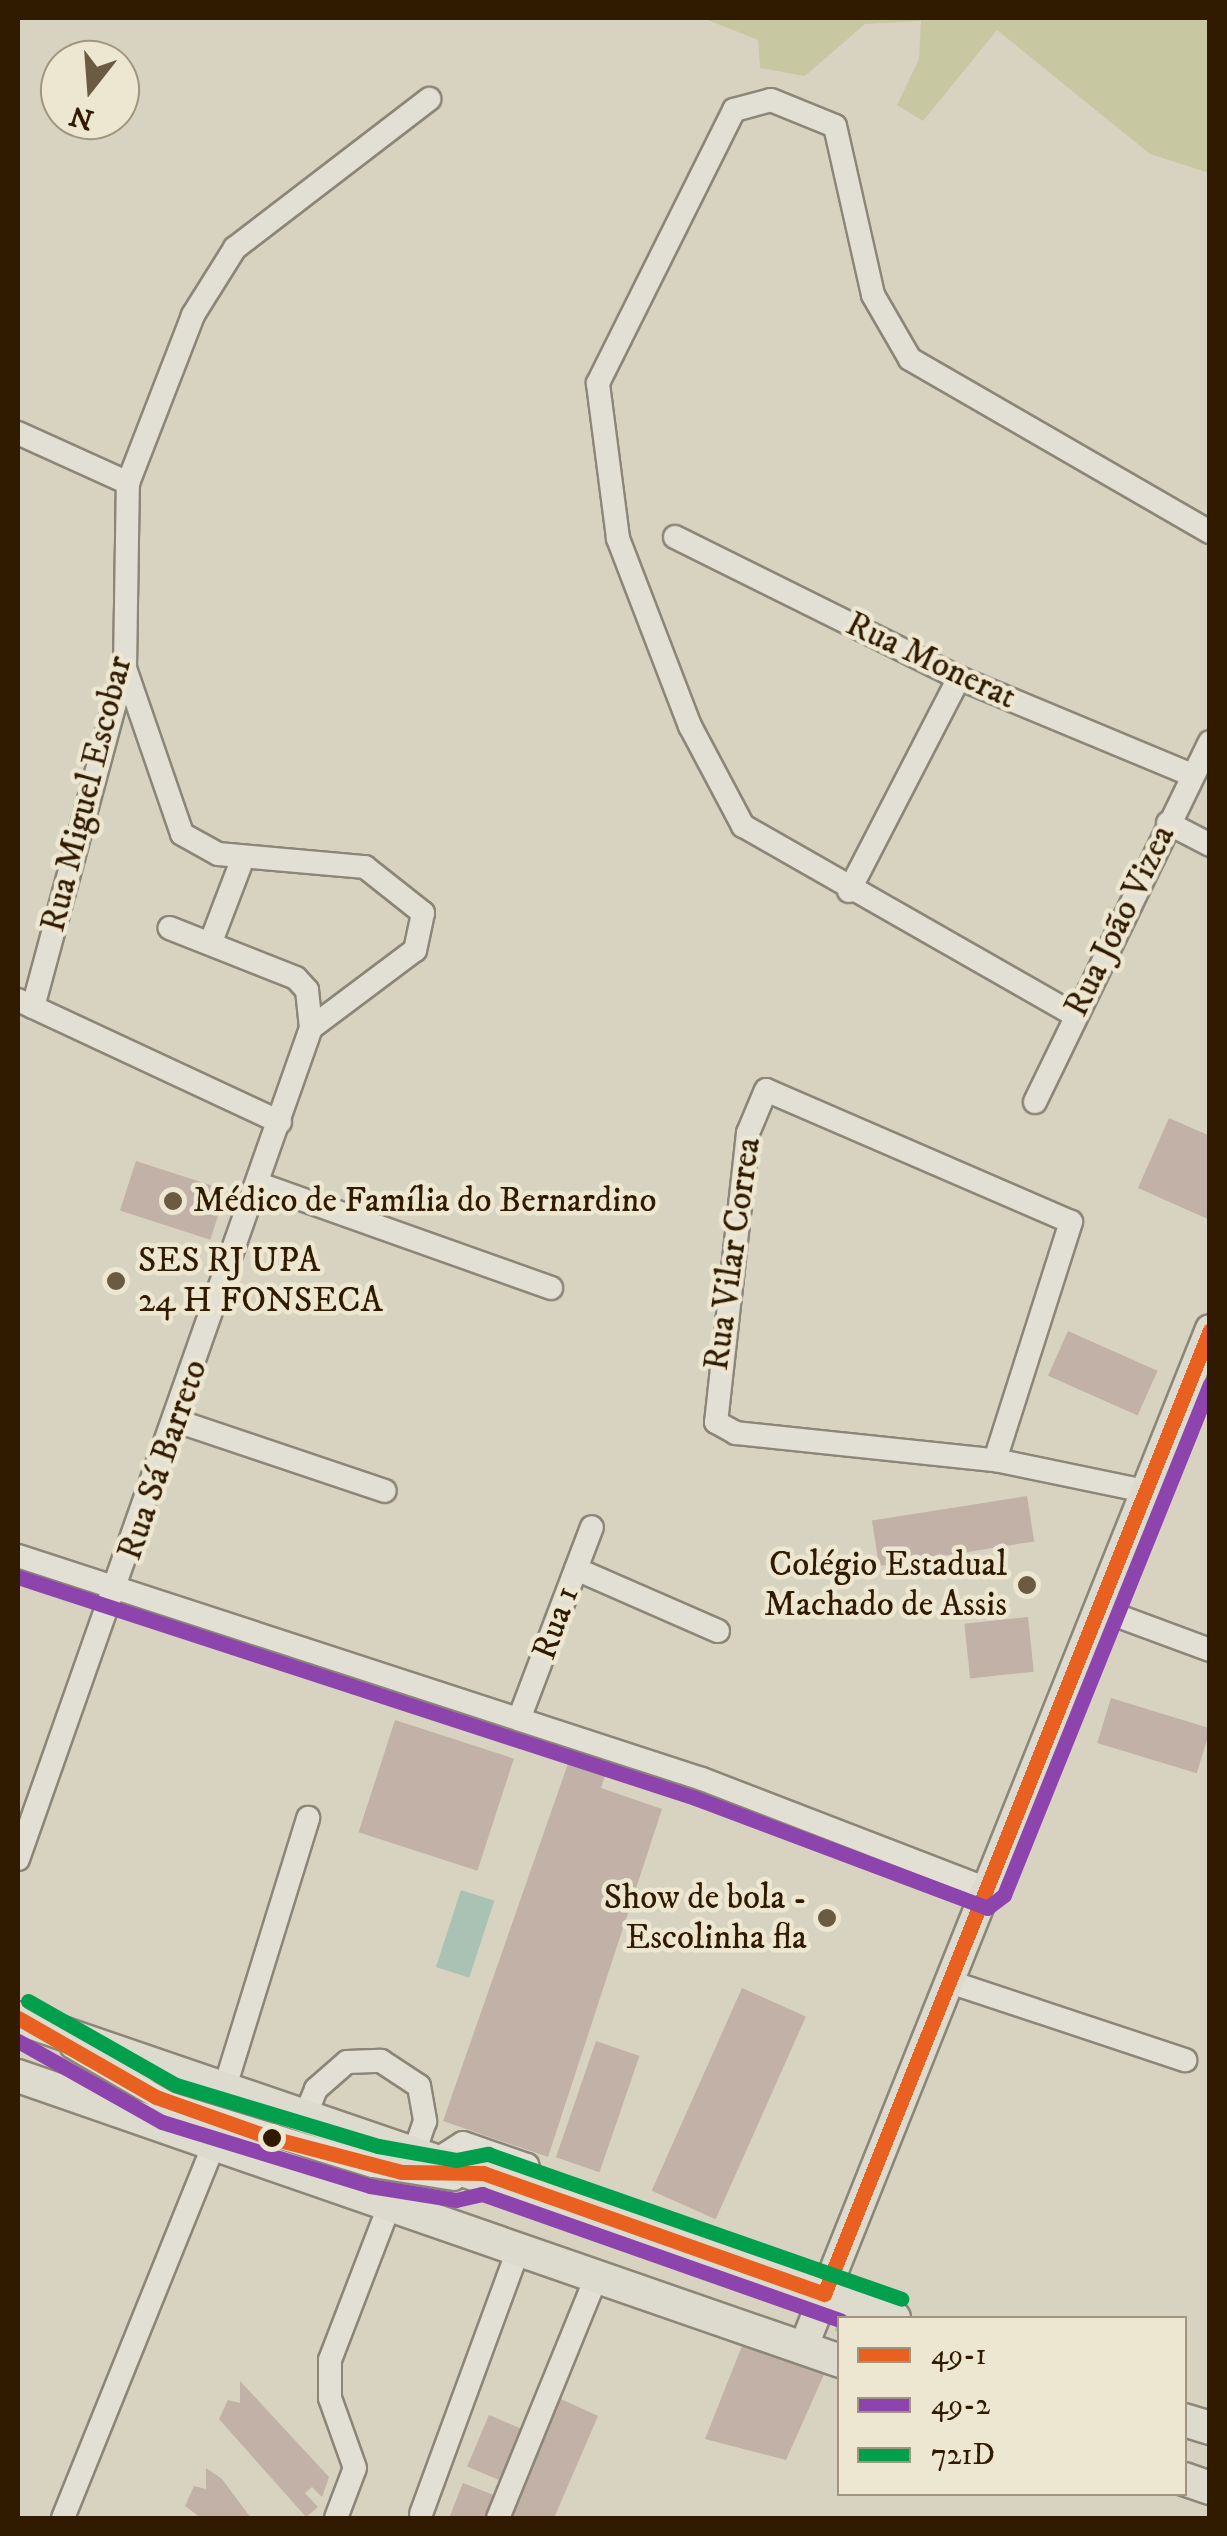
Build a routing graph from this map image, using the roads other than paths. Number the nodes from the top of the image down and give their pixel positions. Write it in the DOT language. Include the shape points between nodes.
graph roads {
  1 [pos="430,98"];
  2 [pos="18,433"];
  3 [pos="128,483"];
  4 [pos="1210,532"];
  5 [pos="675,536"];
  6 [pos="126,668"];
  7 [pos="959,678"];
  8 [pos="1210,742"];
  9 [pos="1192,775"];
  10 [pos="1168,823"];
  11 [pos="1210,845"];
  12 [pos="243,858"];
  13 [pos="849,891"];
  14 [pos="170,928"];
  15 [pos="212,939"];
  16 [pos="25,1004"];
  17 [pos="1073,1014"];
  18 [pos="310,1028"];
  19 [pos="1035,1102"];
  20 [pos="280,1122"];
  21 [pos="259,1184"];
  22 [pos="551,1288"];
  23 [pos="1210,1329"];
  24 [pos="177,1421"];
  25 [pos="996,1460"];
  26 [pos="1145,1490"];
  27 [pos="385,1491"];
  28 [pos="592,1527"];
  29 [pos="18,1556"];
  30 [pos="576,1569"];
  31 [pos="119,1588"];
  32 [pos="1099,1609"];
  33 [pos="718,1630"];
  34 [pos="1210,1650"];
  35 [pos="519,1719"];
  36 [pos="308,1818"];
  37 [pos="18,1859"];
  38 [pos="986,1888"];
  39 [pos="950,1982"];
  40 [pos="28,2022"];
  41 [pos="18,2060"];
  42 [pos="1185,2060"];
  43 [pos="18,2076"];
  44 [pos="224,2090"];
  45 [pos="306,2114"];
  46 [pos="214,2144"];
  47 [pos="427,2154"];
  48 [pos="483,2173"];
  49 [pos="536,2192"];
  50 [pos="390,2204"];
  51 [pos="520,2248"];
  52 [pos="596,2274"];
  53 [pos="824,2294"];
  54 [pos="888,2316"];
  55 [pos="803,2348"];
  56 [pos="837,2360"];
  57 [pos="420,2514"];
  58 [pos="63,2518"];
  59 [pos="336,2518"];
  60 [pos="498,2518"];
  1 -- 3 [label="street, Rua Miguel Escobar" via="235,248 193,315"];
  2 -- 3 [label="street"];
  3 -- 6 [label="street, Rua Miguel Escobar"];
  4 -- 13 [label="street" via="910,360 873,295 835,126 771,100 734,110 607,355 598,383 602,457 618,538 726,805 743,826"];
  5 -- 7 [label="street, Rua Monerat"];
  6 -- 12 [label="street" via="182,834"];
  6 -- 16 [label="street, Rua Miguel Escobar"];
  7 -- 9 [label="street, Rua Monerat"];
  7 -- 13 [label="street"];
  8 -- 9 [label="street, Rua João Vizea"];
  9 -- 10 [label="street, Rua João Vizea"];
  10 -- 11 [label="street"];
  10 -- 17 [label="street, Rua João Vizea"];
  12 -- 15 [label="street"];
  12 -- 18 [label="street" via="365,867 423,913 415,950"];
  13 -- 17 [label="street"];
  14 -- 15 [label="street"];
  15 -- 18 [label="street" via="296,978 308,990"];
  16 -- 20 [label="street"];
  17 -- 19 [label="street, Rua João Vizea"];
  18 -- 20 [label="street, Rua Sá Barreto"];
  20 -- 21 [label="street, Rua Sá Barreto"];
  21 -- 22 [label="street"];
  21 -- 24 [label="street, Rua Sá Barreto"];
  23 -- 26 [label="main road"];
  24 -- 27 [label="street"];
  24 -- 31 [label="street, Rua Sá Barreto"];
  25 -- 25 [label="street, Rua Vilar Correa" via="736,1433 716,1422 748,1133 766,1090 1071,1222"];
  25 -- 26 [label="street, Rua Vilar Correa"];
  26 -- 32 [label="main road"];
  28 -- 30 [label="street, Rua 1"];
  29 -- 31 [label="street"];
  30 -- 33 [label="street"];
  30 -- 35 [label="street, Rua 1"];
  31 -- 35 [label="street"];
  31 -- 37 [label="street, Rua Sá Barreto"];
  32 -- 34 [label="street"];
  32 -- 38 [label="main road"];
  35 -- 38 [label="street"];
  36 -- 44 [label="street"];
  38 -- 39 [label="main road"];
  39 -- 42 [label="street"];
  39 -- 53 [label="main road"];
  40 -- 44 [label="highway"];
  40 -- 48 [label="street" via="147,2093 272,2138 402,2172 457,2180"];
  41 -- 46 [label="street"];
  43 -- 46 [label="highway"];
  44 -- 45 [label="highway"];
  45 -- 47 [label="highway"];
  45 -- 47 [label="street" via="316,2089 347,2062 381,2061 420,2086"];
  46 -- 50 [label="highway"];
  46 -- 58 [label="street"];
  47 -- 48 [label="highway"];
  47 -- 49 [label="street" via="463,2144 527,2165"];
  48 -- 49 [label="highway"];
  49 -- 53 [label="highway"];
  50 -- 51 [label="highway"];
  50 -- 59 [label="street" via="330,2360 330,2398 356,2468"];
  51 -- 52 [label="highway"];
  51 -- 57 [label="street"];
  52 -- 55 [label="highway"];
  52 -- 60 [label="street"];
  53 -- 54 [label="highway"];
  53 -- 55 [label="main road"];
  55 -- 56 [label="highway"];
}
